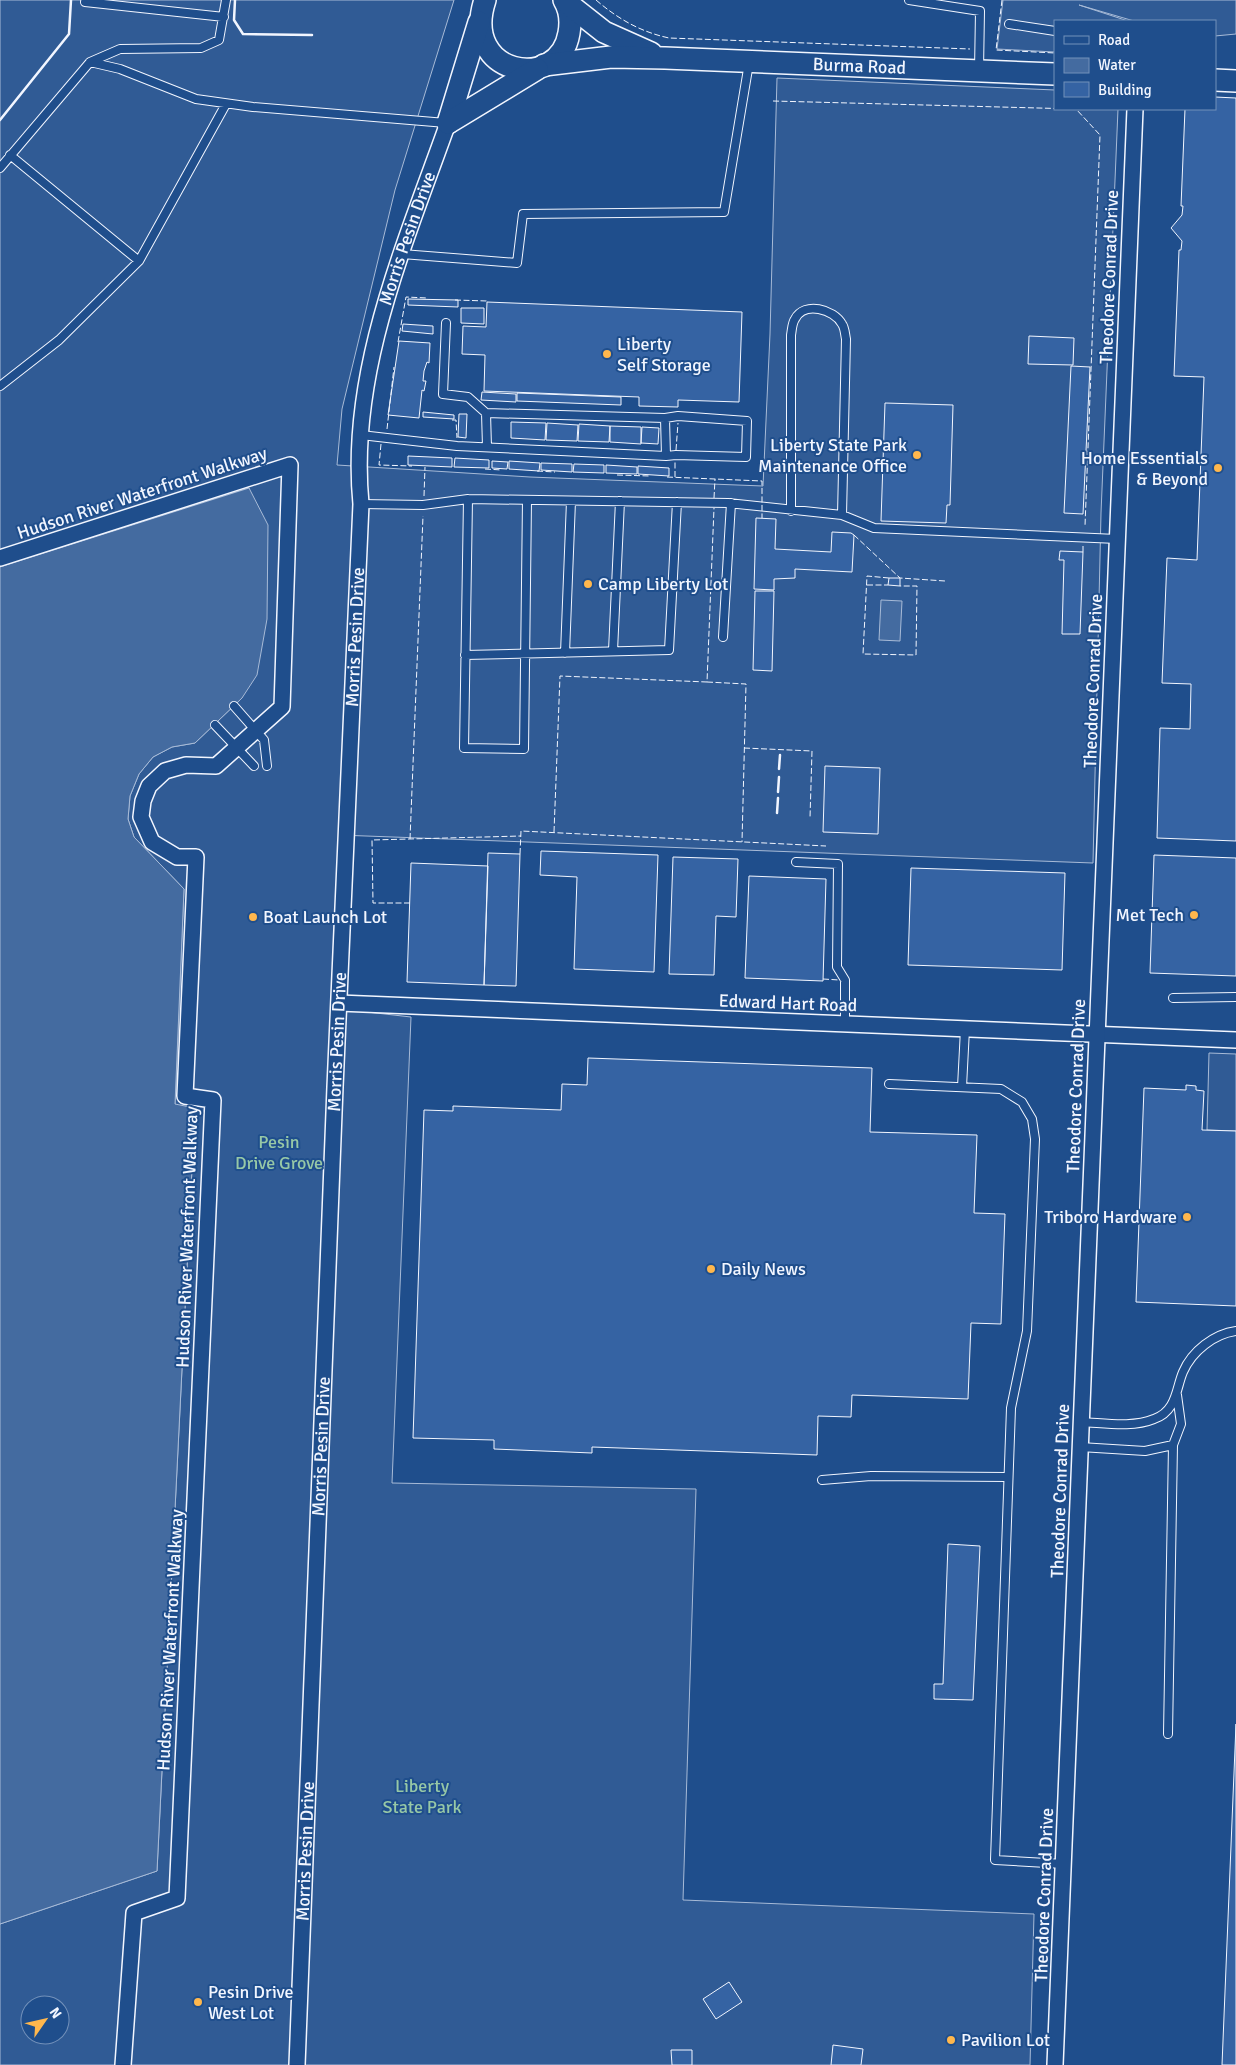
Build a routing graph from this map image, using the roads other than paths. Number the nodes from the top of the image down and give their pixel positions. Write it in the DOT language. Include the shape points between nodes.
graph roads {
  1 [pos="226,0"];
  2 [pos="910,0"];
  3 [pos="485,1"];
  4 [pos="565,1"];
  5 [pos="85,2"];
  6 [pos="111,2"];
  7 [pos="224,18"];
  8 [pos="1009,24"];
  9 [pos="1054,31"];
  10 [pos="665,58"];
  11 [pos="749,61"];
  12 [pos="90,62"];
  13 [pos="540,67"];
  14 [pos="979,71"];
  15 [pos="1054,74"];
  16 [pos="1216,80"];
  17 [pos="1236,81"];
  18 [pos="226,104"];
  19 [pos="1134,110"];
  20 [pos="448,123"];
  21 [pos="10,155"];
  22 [pos="0,168"];
  23 [pos="402,254"];
  24 [pos="138,262"];
  25 [pos="446,323"];
  26 [pos="0,386"];
  27 [pos="486,413"];
  28 [pos="665,418"];
  29 [pos="361,435"];
  30 [pos="487,447"];
  31 [pos="666,456"];
  32 [pos="468,499"];
  33 [pos="527,500"];
  34 [pos="571,501"];
  35 [pos="620,501"];
  36 [pos="677,502"];
  37 [pos="731,503"];
  38 [pos="361,504"];
  39 [pos="791,510"];
  40 [pos="842,515"];
  41 [pos="1117,539"];
  42 [pos="0,558"];
  43 [pos="723,637"];
  44 [pos="612,652"];
  45 [pos="565,653"];
  46 [pos="525,654"];
  47 [pos="466,655"];
  48 [pos="234,706"];
  49 [pos="215,725"];
  50 [pos="256,730"];
  51 [pos="237,747"];
  52 [pos="254,766"];
  53 [pos="266,766"];
  54 [pos="796,862"];
  55 [pos="1236,997"];
  56 [pos="1173,998"];
  57 [pos="339,1004"];
  58 [pos="845,1024"];
  59 [pos="965,1029"];
  60 [pos="1097,1034"];
  61 [pos="1236,1040"];
  62 [pos="889,1084"];
  63 [pos="962,1087"];
  64 [pos="1236,1331"];
  65 [pos="1177,1395"];
  66 [pos="1081,1422"];
  67 [pos="1173,1445"];
  68 [pos="1080,1447"];
  69 [pos="1007,1477"];
  70 [pos="822,1480"];
  71 [pos="1168,1734"];
  72 [pos="1064,1864"];
  73 [pos="124,2065"];
  74 [pos="297,2065"];
  75 [pos="1056,2065"];
  1 -- 7 [label="lane"];
  2 -- 14 [label="lane" via="980,11"];
  3 -- 13 [label="street, Burma Road" via="480,29 488,50 507,66 517,69"];
  3 -- 20 [label="street, Morris Pesin Drive"];
  4 -- 10 [label="street, Burma Road" via="604,32"];
  4 -- 13 [label="street" via="570,18 568,37 559,55"];
  5 -- 6 [label="lane"];
  6 -- 7 [label="lane"];
  7 -- 12 [label="lane" via="219,40 201,48 120,49"];
  8 -- 9 [label="lane"];
  10 -- 11 [label="street, Burma Road"];
  10 -- 13 [label="street, Burma Road" via="611,58"];
  11 -- 14 [label="street, Burma Road"];
  11 -- 23 [label="lane" via="724,212 523,214 517,263"];
  12 -- 18 [label="lane" via="120,69 196,99"];
  12 -- 21 [label="lane"];
  13 -- 20 [label="street"];
  14 -- 15 [label="street, Burma Road"];
  16 -- 17 [label="street"];
  18 -- 20 [label="lane"];
  18 -- 24 [label="lane"];
  19 -- 41 [label="street, Theodore Conrad Drive"];
  20 -- 23 [label="street, Morris Pesin Drive"];
  21 -- 22 [label="lane"];
  21 -- 24 [label="lane"];
  23 -- 29 [label="street, Morris Pesin Drive" via="387,295 377,339"];
  24 -- 26 [label="lane" via="59,340"];
  25 -- 27 [label="lane" via="443,394 468,398"];
  27 -- 28 [label="lane"];
  27 -- 30 [label="lane"];
  28 -- 31 [label="lane"];
  28 -- 31 [label="lane" via="747,421 746,457"];
  29 -- 30 [label="lane"];
  29 -- 38 [label="street, Morris Pesin Drive" via="358,473"];
  30 -- 31 [label="lane"];
  32 -- 33 [label="lane"];
  32 -- 38 [label="lane" via="423,505"];
  32 -- 47 [label="lane"];
  33 -- 34 [label="lane"];
  33 -- 46 [label="lane"];
  34 -- 35 [label="lane"];
  34 -- 45 [label="lane"];
  35 -- 36 [label="lane"];
  35 -- 44 [label="lane"];
  36 -- 37 [label="lane"];
  36 -- 44 [label="lane" via="669,650"];
  37 -- 39 [label="lane"];
  37 -- 43 [label="lane"];
  38 -- 57 [label="street, Morris Pesin Drive"];
  39 -- 40 [label="lane"];
  39 -- 40 [label="lane" via="791,335 795,318 804,310 816,308 831,313 842,324 846,340"];
  40 -- 41 [label="lane" via="874,528"];
  41 -- 60 [label="street, Theodore Conrad Drive"];
  42 -- 50 [label="street, Hudson River Waterfront Walkway" via="290,465 282,707"];
  44 -- 45 [label="lane"];
  45 -- 46 [label="lane"];
  46 -- 47 [label="lane"];
  46 -- 47 [label="lane" via="524,749 464,748"];
  48 -- 50 [label="lane"];
  49 -- 51 [label="lane"];
  50 -- 51 [label="street, Hudson River Waterfront Walkway"];
  50 -- 53 [label="lane" via="264,740"];
  51 -- 52 [label="lane"];
  51 -- 73 [label="street, Hudson River Waterfront Walkway" via="216,766 186,764 165,771 148,786 141,817 152,842 177,857 196,857 185,1096 213,1100 177,1898 134,1914"];
  54 -- 58 [label="lane" via="838,864 837,967 846,980"];
  55 -- 56 [label="lane"];
  57 -- 58 [label="street, Edward Hart Road"];
  57 -- 74 [label="street, Morris Pesin Drive"];
  58 -- 59 [label="street, Edward Hart Road"];
  59 -- 60 [label="street, Edward Hart Road"];
  59 -- 63 [label="lane"];
  60 -- 61 [label="street, Edward Hart Road"];
  60 -- 66 [label="street, Theodore Conrad Drive"];
  62 -- 63 [label="lane"];
  63 -- 69 [label="lane" via="1001,1089 1022,1102 1032,1119 1035,1139 1027,1331 1011,1408"];
  64 -- 65 [label="lane" via="1223,1333 1200,1349 1183,1371"];
  65 -- 66 [label="lane" via="1156,1419 1129,1424"];
  65 -- 67 [label="lane" via="1181,1424"];
  66 -- 68 [label="street, Theodore Conrad Drive"];
  67 -- 68 [label="lane" via="1145,1451"];
  67 -- 71 [label="lane"];
  68 -- 72 [label="street, Theodore Conrad Drive"];
  69 -- 70 [label="lane" via="871,1476"];
  69 -- 72 [label="lane" via="995,1860"];
  72 -- 75 [label="street, Theodore Conrad Drive"];
}
